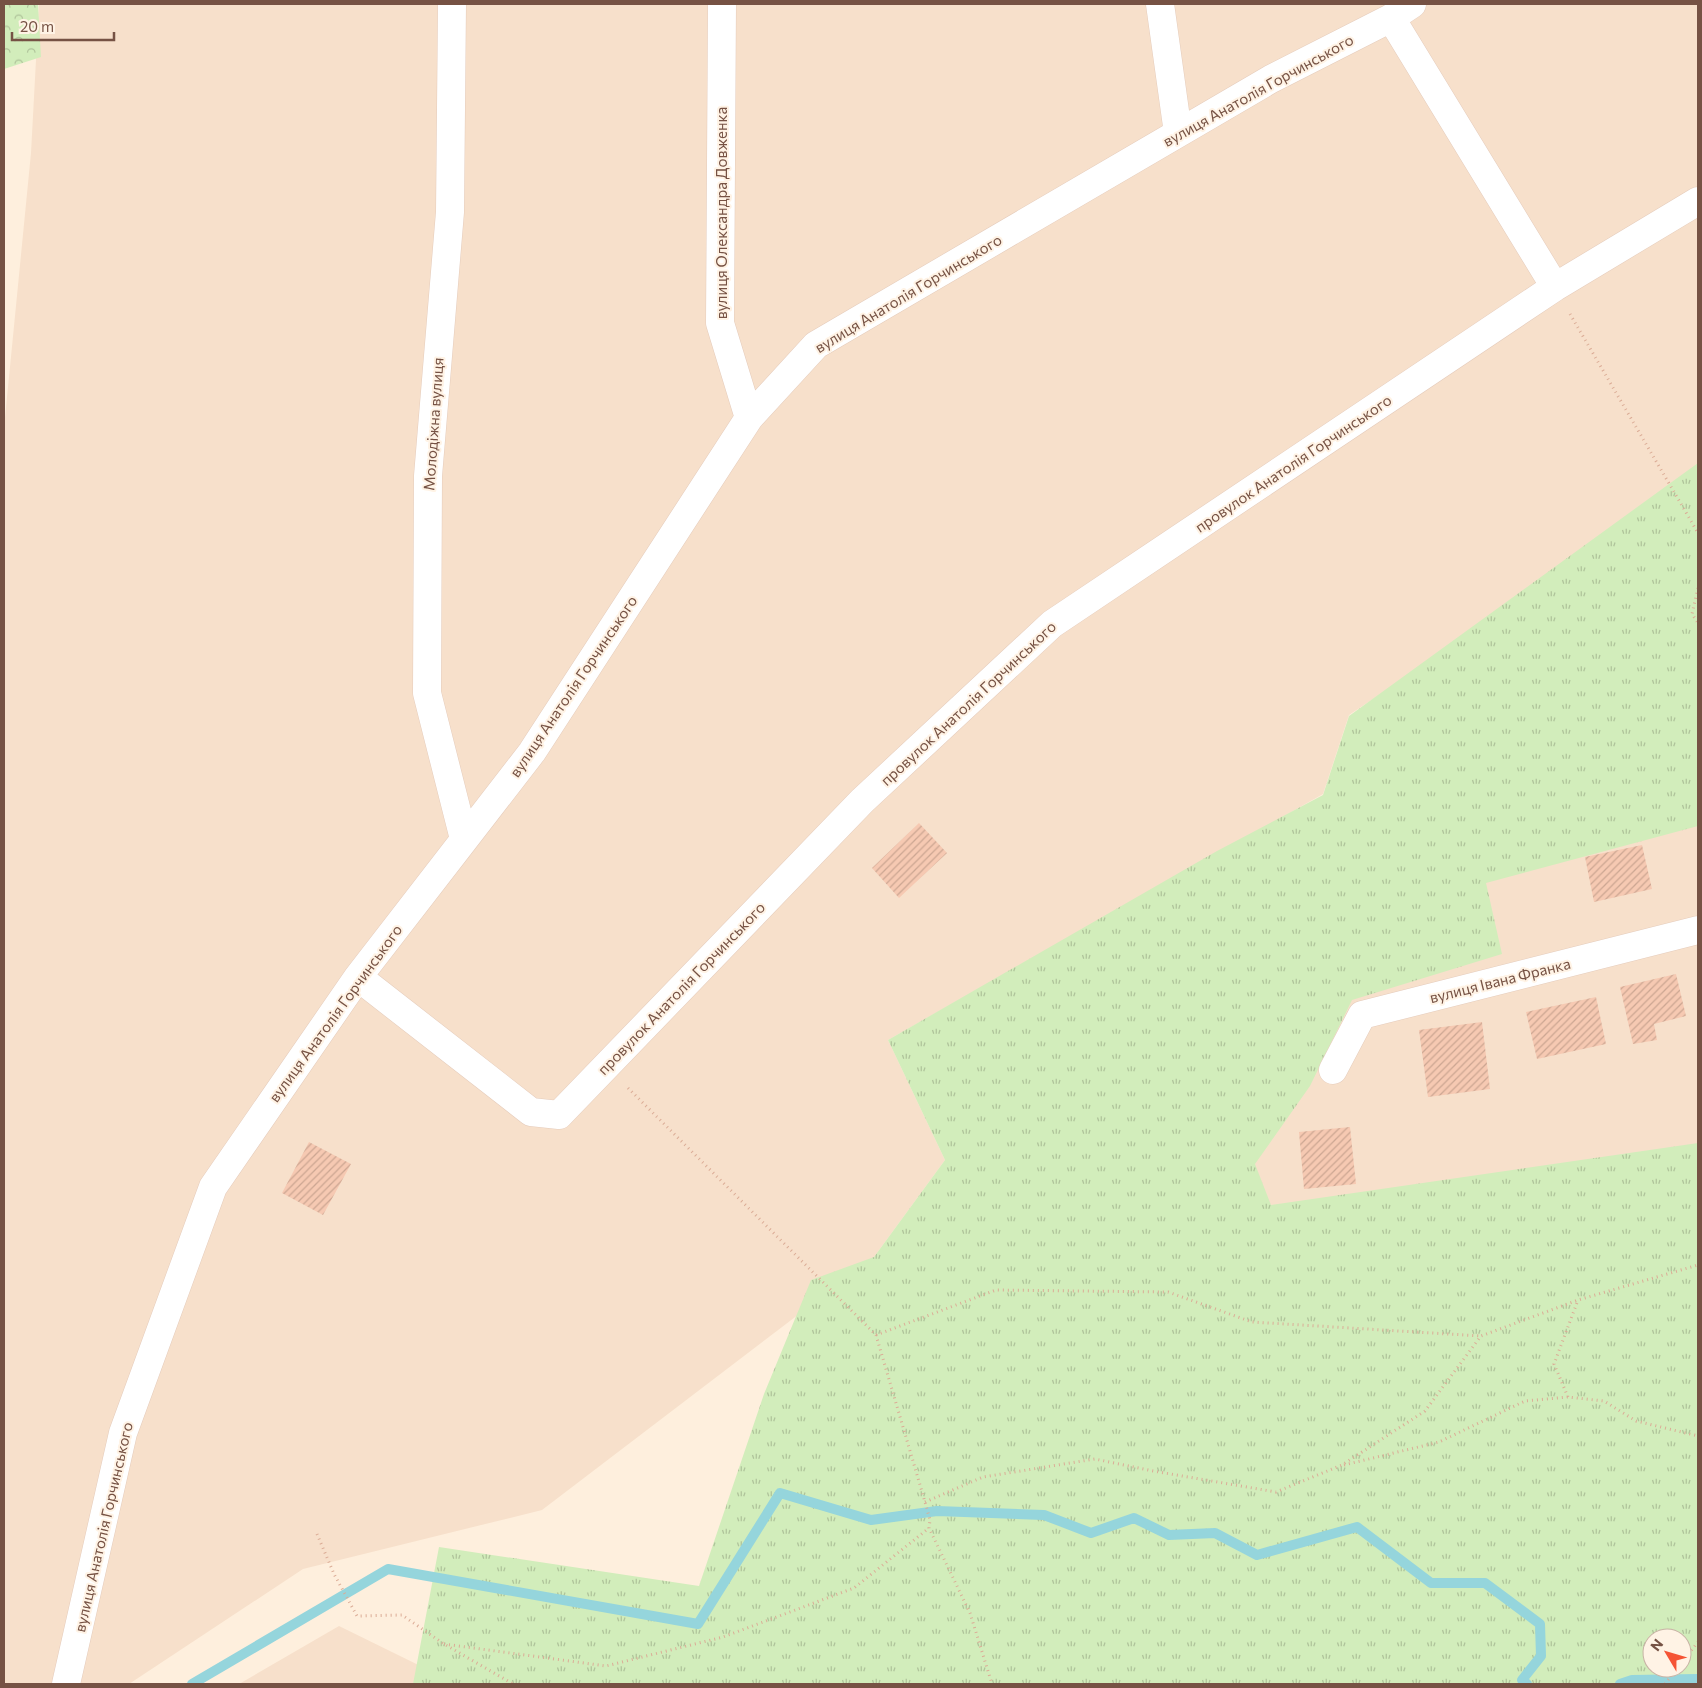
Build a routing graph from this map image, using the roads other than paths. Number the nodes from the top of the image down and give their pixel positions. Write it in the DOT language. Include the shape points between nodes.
graph roads {
  1 [pos="452,4"];
  2 [pos="722,4"];
  3 [pos="1160,4"];
  4 [pos="1401,11"];
  5 [pos="1178,133"];
  6 [pos="1698,201"];
  7 [pos="1554,287"];
  8 [pos="749,418"];
  9 [pos="464,839"];
  10 [pos="1698,930"];
  11 [pos="358,977"];
  12 [pos="1333,1070"];
  13 [pos="66,1684"];
  1 -- 9 [label="street, Молодіжна вулиця" via="450,212 428,476 427,693"];
  2 -- 8 [label="street, вулиця Олександра Довженка" via="720,323"];
  3 -- 5 [label="street"];
  4 -- 5 [label="street, вулиця Анатолія Горчинського" via="1271,78"];
  4 -- 7 [label="street"];
  5 -- 8 [label="street, вулиця Анатолія Горчинського" via="816,345"];
  6 -- 7 [label="street, провулок Анатолія Горчинського"];
  7 -- 11 [label="street, провулок Анатолія Горчинського" via="1052,624 862,801 559,1114 531,1112"];
  8 -- 9 [label="street, вулиця Анатолія Горчинського" via="532,752"];
  9 -- 11 [label="street, вулиця Анатолія Горчинського"];
  10 -- 12 [label="street, вулиця Івана Франка" via="1362,1015"];
  11 -- 13 [label="street, вулиця Анатолія Горчинського" via="213,1187 123,1433"];
}
